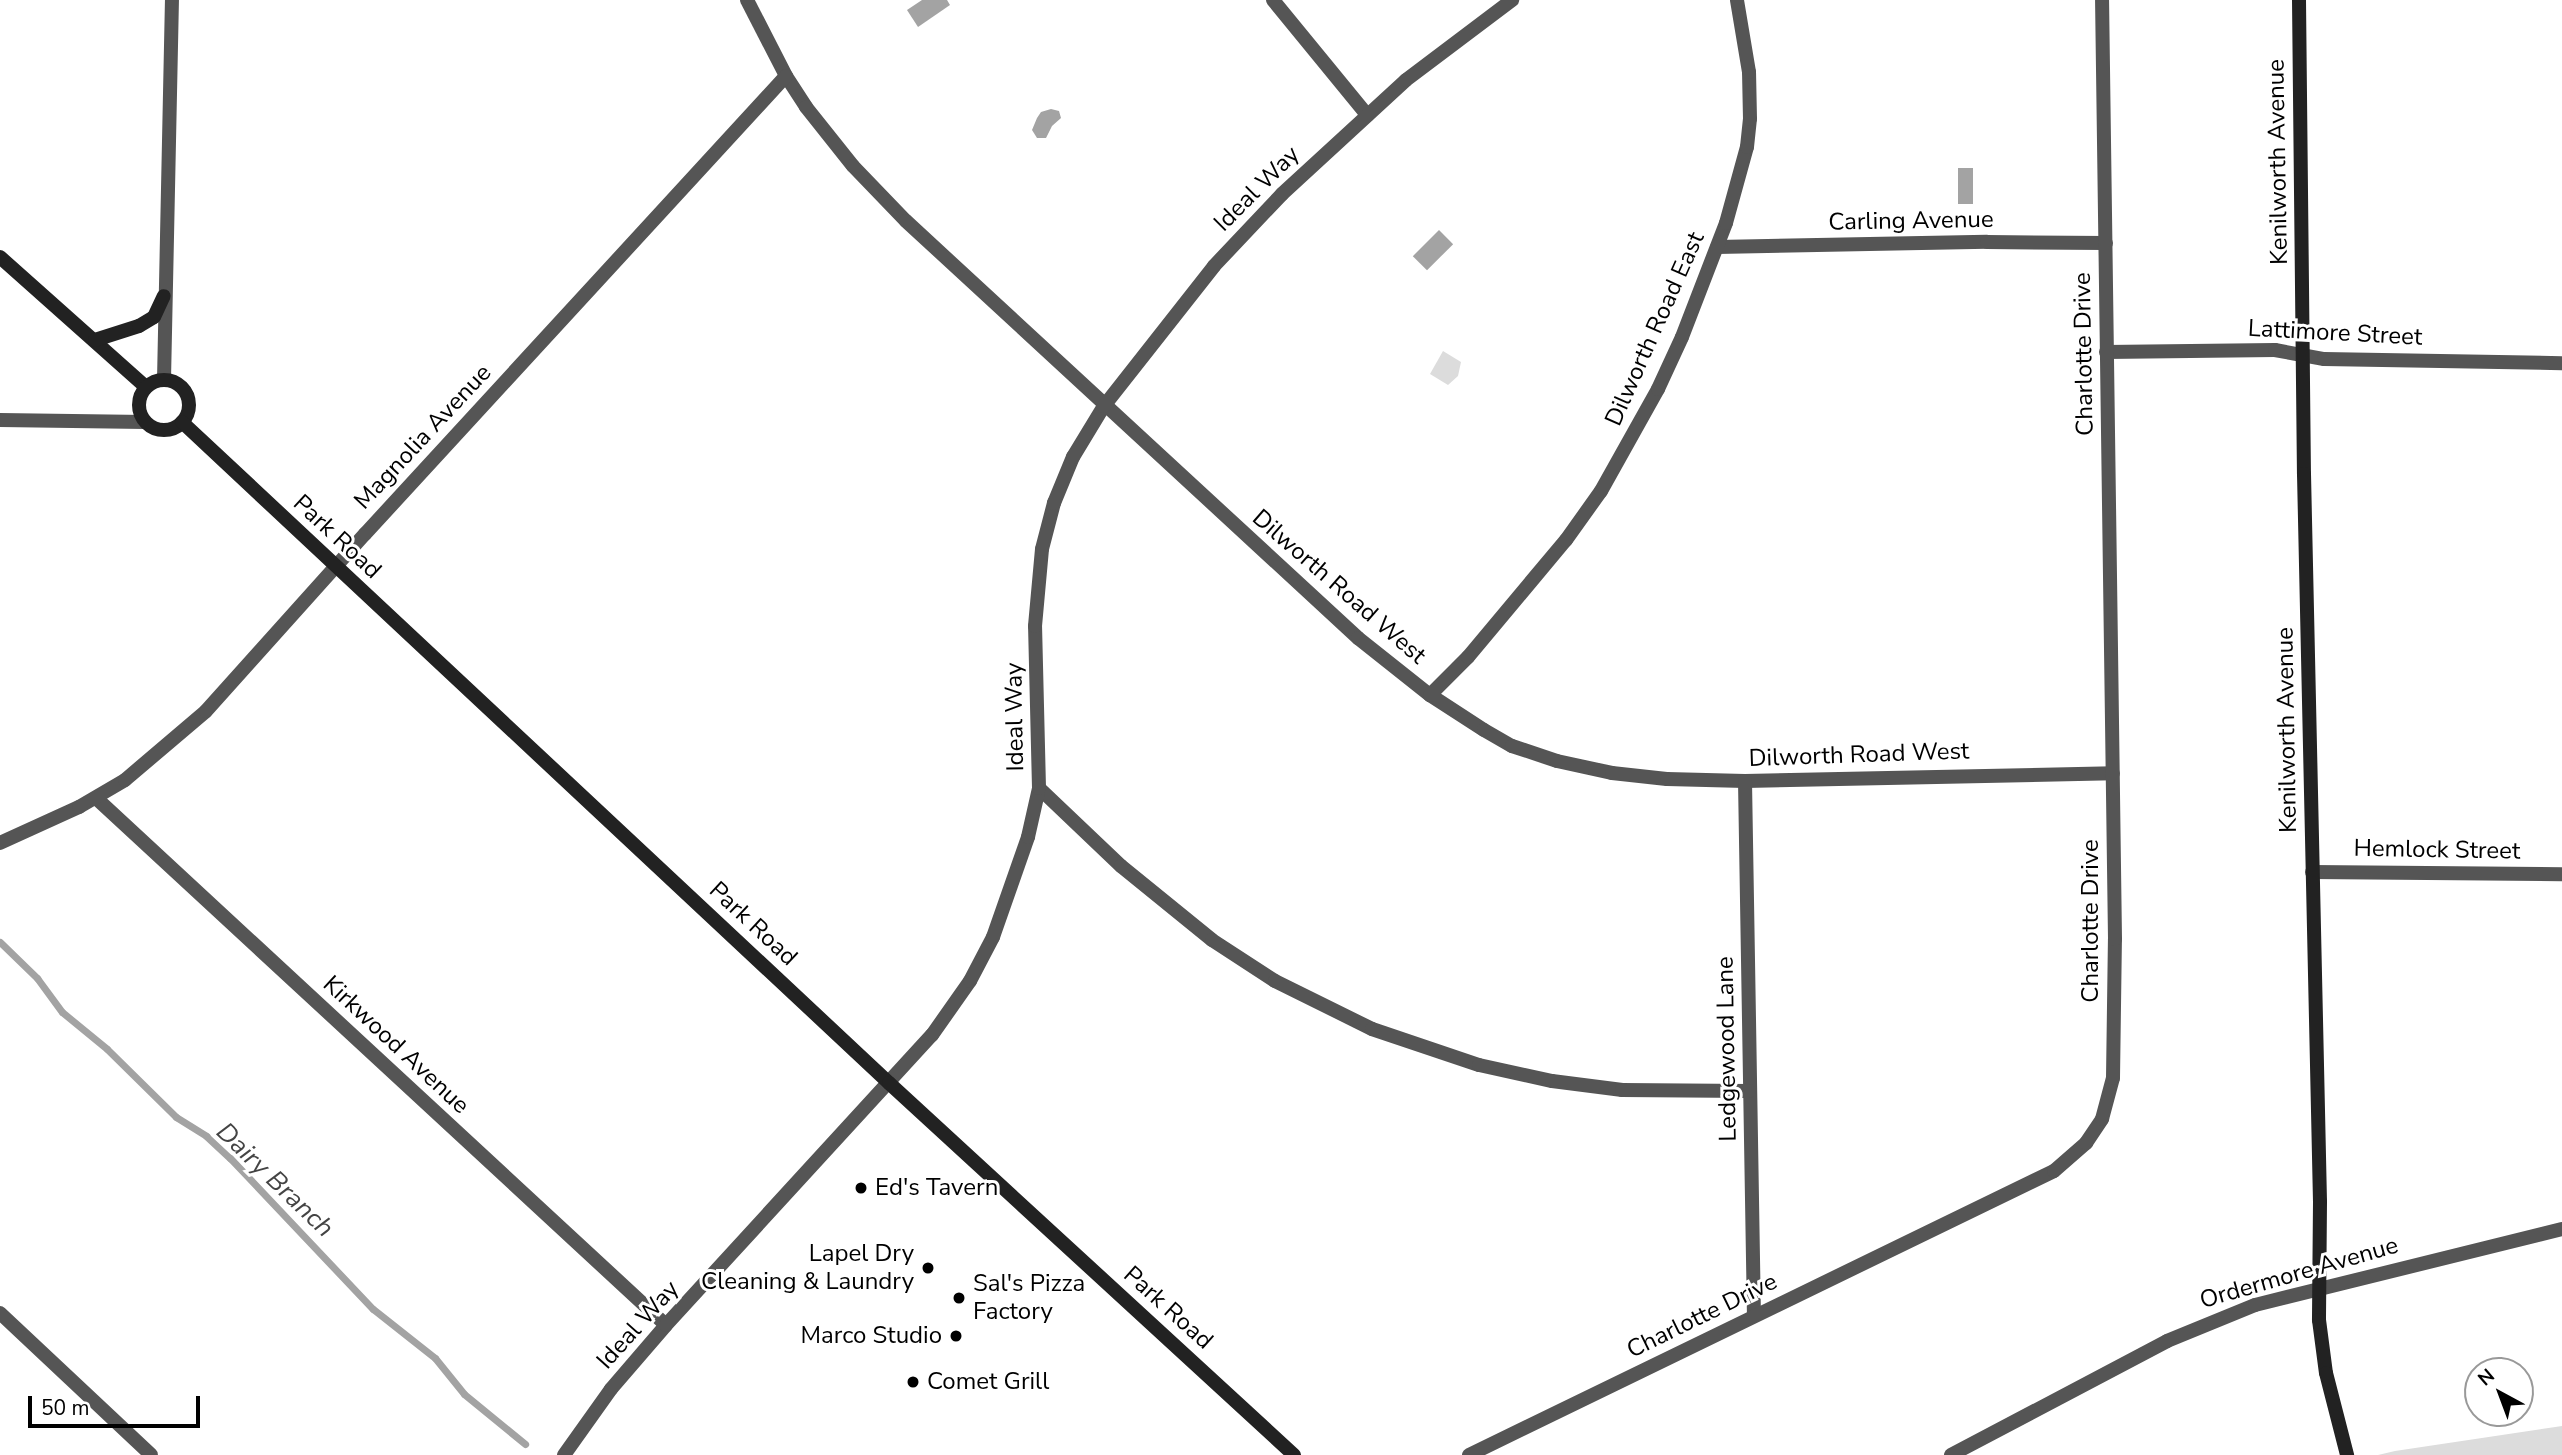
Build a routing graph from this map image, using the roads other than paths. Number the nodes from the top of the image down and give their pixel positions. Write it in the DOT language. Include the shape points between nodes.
graph roads {
  1 [pos="172,0"];
  2 [pos="747,0"];
  3 [pos="1273,0"];
  4 [pos="1512,0"];
  5 [pos="1737,0"];
  6 [pos="2102,0"];
  7 [pos="2300,0"];
  8 [pos="786,76"];
  9 [pos="1367,115"];
  10 [pos="2106,243"];
  11 [pos="1717,247"];
  12 [pos="0,257"];
  13 [pos="164,296"];
  14 [pos="95,340"];
  15 [pos="2106,352"];
  16 [pos="2304,355"];
  17 [pos="2562,363"];
  18 [pos="164,380"];
  19 [pos="146,387"];
  20 [pos="1104,406"];
  21 [pos="0,420"];
  22 [pos="145,422"];
  23 [pos="182,422"];
  24 [pos="336,568"];
  25 [pos="1430,695"];
  26 [pos="2113,773"];
  27 [pos="1745,781"];
  28 [pos="1039,788"];
  29 [pos="96,797"];
  30 [pos="0,843"];
  31 [pos="2312,872"];
  32 [pos="2562,874"];
  33 [pos="889,1083"];
  34 [pos="1749,1091"];
  35 [pos="2562,1229"];
  36 [pos="2320,1286"];
  37 [pos="0,1313"];
  38 [pos="1754,1316"];
  39 [pos="666,1325"];
  40 [pos="151,1455"];
  41 [pos="564,1455"];
  42 [pos="1294,1455"];
  43 [pos="1469,1455"];
  44 [pos="1951,1455"];
  45 [pos="2347,1455"];
  1 -- 13 [label="street"];
  2 -- 8 [label="street, Dilworth Road West"];
  3 -- 9 [label="street"];
  4 -- 9 [label="street, Ideal Way"];
  5 -- 11 [label="street, Dilworth Road East" via="1747,52 1750,119 1739,185"];
  6 -- 10 [label="street, Charlotte Drive"];
  7 -- 16 [label="street, Kenilworth Avenue"];
  8 -- 20 [label="street, Dilworth Road West" via="853,166 896,211"];
  8 -- 24 [label="street, Magnolia Avenue"];
  9 -- 20 [label="street, Ideal Way" via="1214,266"];
  10 -- 11 [label="street, Carling Avenue"];
  10 -- 15 [label="street, Charlotte Drive"];
  11 -- 25 [label="street, Dilworth Road East" via="1658,389 1601,491 1468,657"];
  12 -- 14 [label="street"];
  13 -- 14 [label="street" via="153,317 139,326"];
  13 -- 18 [label="street"];
  14 -- 19 [label="street"];
  15 -- 16 [label="street, Lattimore Street" via="2274,350"];
  15 -- 26 [label="street, Charlotte Drive"];
  16 -- 17 [label="street, Lattimore Street"];
  16 -- 31 [label="street, Kenilworth Avenue"];
  18 -- 19 [label="street"];
  18 -- 23 [label="street" via="174,382 187,395 189,405"];
  19 -- 22 [label="street" via="139,404"];
  20 -- 25 [label="street, Dilworth Road West" via="1358,638"];
  20 -- 28 [label="street, Ideal Way" via="1073,457 1042,549 1035,626"];
  21 -- 22 [label="street"];
  22 -- 23 [label="street" via="167,430"];
  23 -- 24 [label="street, Park Road"];
  24 -- 29 [label="street, Magnolia Avenue" via="206,712 125,780"];
  24 -- 33 [label="street, Park Road"];
  25 -- 27 [label="street, Dilworth Road West" via="1512,746 1557,761 1648,777"];
  26 -- 27 [label="street, Dilworth Road West"];
  26 -- 38 [label="street, Charlotte Drive" via="2113,1078 2105,1112 2086,1143 2054,1171"];
  27 -- 34 [label="street, Ledgewood Lane"];
  28 -- 33 [label="street, Ideal Way" via="1024,849 993,937 970,981 932,1035"];
  28 -- 34 [label="street" via="1121,866 1212,940 1275,981 1372,1029 1479,1065 1552,1081 1622,1090"];
  29 -- 30 [label="street, Magnolia Avenue"];
  29 -- 39 [label="street, Kirkwood Avenue"];
  31 -- 32 [label="street, Hemlock Street"];
  31 -- 36 [label="street, Kenilworth Avenue"];
  33 -- 39 [label="street, Ideal Way"];
  33 -- 42 [label="street, Park Road"];
  34 -- 38 [label="street, Ledgewood Lane"];
  35 -- 36 [label="street, Ordermore Avenue"];
  36 -- 44 [label="street, Ordermore Avenue" via="2199,1326"];
  36 -- 45 [label="street, Kenilworth Avenue" via="2326,1373"];
  37 -- 40 [label="street"];
  38 -- 43 [label="street, Charlotte Drive"];
  39 -- 41 [label="street, Ideal Way" via="611,1389"];
}
